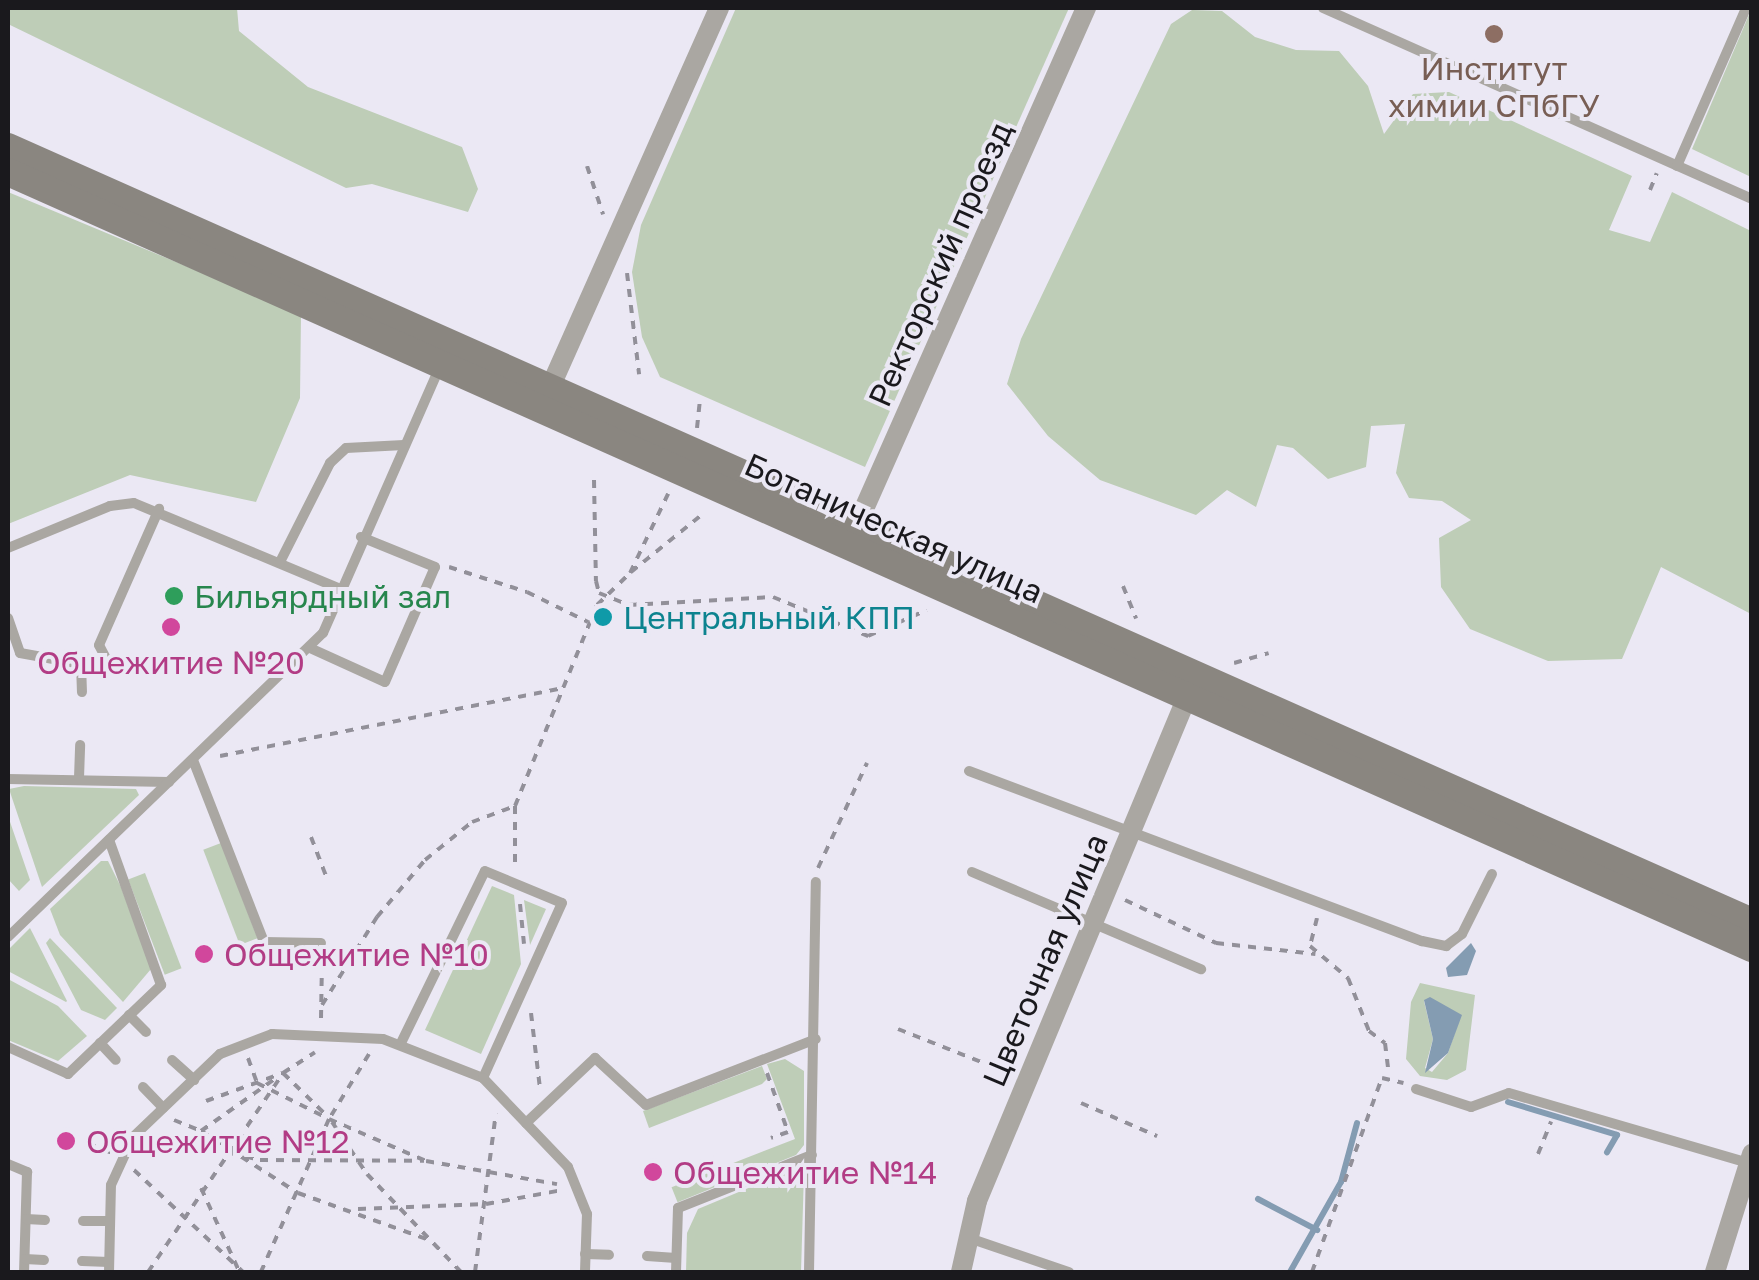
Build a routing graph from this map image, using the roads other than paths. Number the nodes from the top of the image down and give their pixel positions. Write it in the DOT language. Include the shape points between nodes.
graph roads {
  1 [pos="719,8"];
  2 [pos="1086,8"];
  3 [pos="1323,8"];
  4 [pos="1746,8"];
  5 [pos="8,147"];
  6 [pos="1677,166"];
  7 [pos="8,172"];
  8 [pos="1752,199"];
  9 [pos="446,354"];
  10 [pos="546,398"];
  11 [pos="404,445"];
  12 [pos="159,509"];
  13 [pos="852,534"];
  14 [pos="362,537"];
  15 [pos="8,548"];
  16 [pos="280,562"];
  17 [pos="341,589"];
  18 [pos="8,618"];
  19 [pos="310,648"];
  20 [pos="110,664"];
  21 [pos="1192,685"];
  22 [pos="82,692"];
  23 [pos="80,745"];
  24 [pos="193,760"];
  25 [pos="969,771"];
  26 [pos="79,778"];
  27 [pos="8,779"];
  28 [pos="170,782"];
  29 [pos="1133,828"];
  30 [pos="109,840"];
  31 [pos="972,872"];
  32 [pos="1492,874"];
  33 [pos="816,882"];
  34 [pos="1752,922"];
  35 [pos="1094,923"];
  36 [pos="8,937"];
  37 [pos="322,943"];
  38 [pos="1752,948"];
  39 [pos="1201,969"];
  40 [pos="129,1015"];
  41 [pos="146,1032"];
  42 [pos="816,1038"];
  43 [pos="100,1043"];
  44 [pos="401,1043"];
  45 [pos="8,1047"];
  46 [pos="116,1060"];
  47 [pos="172,1060"];
  48 [pos="483,1078"];
  49 [pos="194,1080"];
  50 [pos="143,1087"];
  51 [pos="1416,1089"];
  52 [pos="163,1108"];
  53 [pos="526,1124"];
  54 [pos="812,1155"];
  55 [pos="1750,1158"];
  56 [pos="8,1164"];
  57 [pos="26,1220"];
  58 [pos="45,1220"];
  59 [pos="83,1221"];
  60 [pos="110,1221"];
  61 [pos="965,1236"];
  62 [pos="586,1254"];
  63 [pos="609,1255"];
  64 [pos="648,1256"];
  65 [pos="676,1258"];
  66 [pos="25,1260"];
  67 [pos="44,1260"];
  68 [pos="82,1261"];
  69 [pos="109,1267"];
  70 [pos="24,1272"];
  71 [pos="585,1272"];
  72 [pos="676,1272"];
  73 [pos="809,1272"];
  74 [pos="961,1272"];
  75 [pos="1069,1272"];
  76 [pos="1715,1272"];
  1 -- 10 [label="street"];
  2 -- 13 [label="street, Ректорский проезд"];
  3 -- 6 [label="lane"];
  4 -- 6 [label="lane"];
  5 -- 9 [label="street, Ботаническая улица"];
  6 -- 8 [label="lane"];
  7 -- 9 [label="street, Ботаническая улица"];
  9 -- 10 [label="street, Ботаническая улица"];
  9 -- 11 [label="lane"];
  10 -- 13 [label="street, Ботаническая улица"];
  11 -- 14 [label="lane"];
  11 -- 16 [label="lane" via="346,448 330,463"];
  12 -- 15 [label="lane" via="110,506"];
  12 -- 16 [label="lane"];
  12 -- 20 [label="lane" via="98,645"];
  13 -- 21 [label="street, Ботаническая улица"];
  14 -- 17 [label="lane"];
  14 -- 19 [label="lane" via="435,567 385,682"];
  16 -- 17 [label="lane"];
  17 -- 19 [label="lane"];
  18 -- 22 [label="lane" via="20,653 81,664"];
  19 -- 24 [label="lane"];
  21 -- 29 [label="street, Цветочная улица"];
  21 -- 34 [label="street, Ботаническая улица"];
  21 -- 38 [label="street, Ботаническая улица"];
  23 -- 26 [label="lane"];
  24 -- 28 [label="lane"];
  24 -- 37 [label="lane" via="264,942"];
  25 -- 29 [label="lane"];
  26 -- 27 [label="lane"];
  26 -- 28 [label="lane"];
  28 -- 30 [label="lane"];
  29 -- 32 [label="lane" via="1446,946 1462,934"];
  29 -- 35 [label="street, Цветочная улица"];
  30 -- 36 [label="lane"];
  30 -- 40 [label="lane" via="161,984"];
  31 -- 35 [label="lane"];
  33 -- 42 [label="lane"];
  35 -- 39 [label="lane"];
  35 -- 61 [label="street, Цветочная улица"];
  40 -- 41 [label="lane"];
  40 -- 43 [label="lane"];
  42 -- 53 [label="lane" via="646,1104 595,1058"];
  42 -- 54 [label="lane"];
  43 -- 45 [label="lane" via="68,1074"];
  43 -- 46 [label="lane"];
  44 -- 48 [label="lane"];
  44 -- 48 [label="lane" via="485,871 562,903"];
  44 -- 49 [label="lane" via="320,1035 244,1040"];
  47 -- 49 [label="lane"];
  48 -- 53 [label="lane"];
  49 -- 52 [label="lane"];
  50 -- 52 [label="lane"];
  51 -- 55 [label="lane" via="1471,1107 1509,1092"];
  52 -- 60 [label="lane" via="120,1157"];
  53 -- 62 [label="lane" via="568,1167 587,1214"];
  54 -- 65 [label="lane" via="678,1208"];
  54 -- 73 [label="lane"];
  55 -- 76 [label="street"];
  56 -- 57 [label="lane" via="28,1172"];
  57 -- 58 [label="lane"];
  57 -- 66 [label="lane"];
  59 -- 60 [label="lane"];
  60 -- 69 [label="lane"];
  61 -- 74 [label="street, Цветочная улица"];
  61 -- 75 [label="lane"];
  62 -- 63 [label="lane"];
  62 -- 71 [label="lane"];
  64 -- 65 [label="lane"];
  65 -- 72 [label="lane"];
  66 -- 67 [label="lane"];
  66 -- 70 [label="lane"];
  68 -- 69 [label="lane"];
}
